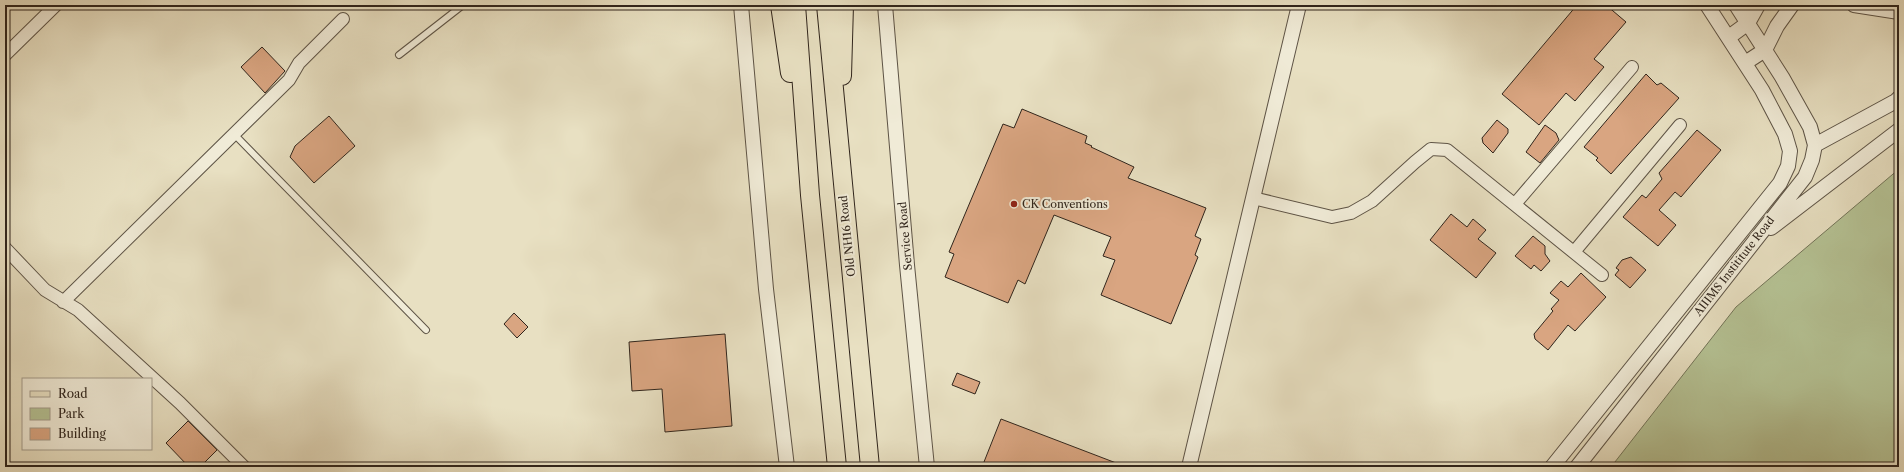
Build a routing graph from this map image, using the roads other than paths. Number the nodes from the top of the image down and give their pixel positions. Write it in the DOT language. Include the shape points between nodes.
graph roads {
  1 [pos="56,5"];
  2 [pos="463,5"];
  3 [pos="741,5"];
  4 [pos="780,5"];
  5 [pos="796,5"];
  6 [pos="826,5"];
  7 [pos="844,5"];
  8 [pos="886,5"];
  9 [pos="1300,5"];
  10 [pos="1707,5"];
  11 [pos="1736,5"];
  12 [pos="1758,5"];
  13 [pos="1792,5"];
  14 [pos="1854,5"];
  15 [pos="1899,12"];
  16 [pos="343,20"];
  17 [pos="1748,23"];
  18 [pos="1729,37"];
  19 [pos="1765,50"];
  20 [pos="5,55"];
  21 [pos="399,55"];
  22 [pos="1745,63"];
  23 [pos="1632,67"];
  24 [pos="1899,98"];
  25 [pos="1680,125"];
  26 [pos="1899,130"];
  27 [pos="234,134"];
  28 [pos="1815,145"];
  29 [pos="839,155"];
  30 [pos="810,194"];
  31 [pos="1253,198"];
  32 [pos="1515,204"];
  33 [pos="1754,241"];
  34 [pos="5,248"];
  35 [pos="1574,252"];
  36 [pos="1602,275"];
  37 [pos="63,302"];
  38 [pos="426,330"];
  39 [pos="244,467"];
  40 [pos="787,467"];
  41 [pos="837,467"];
  42 [pos="870,467"];
  43 [pos="927,467"];
  44 [pos="1189,467"];
  45 [pos="1552,467"];
  46 [pos="1577,467"];
  1 -- 20 [label="street"];
  2 -- 21 [label="lane"];
  3 -- 40 [label="street" via="766,289"];
  4 -- 30 [label="main road"];
  5 -- 30 [label="main road"];
  6 -- 29 [label="main road, Old NH16 Road"];
  7 -- 29 [label="main road"];
  8 -- 43 [label="street, Service Road" via="907,265"];
  9 -- 31 [label="street"];
  10 -- 18 [label="street, AIIIMS Instititute Road"];
  11 -- 17 [label="street"];
  12 -- 17 [label="street"];
  13 -- 19 [label="street" via="1777,26"];
  14 -- 15 [label="street"];
  16 -- 27 [label="street" via="299,63 289,80"];
  17 -- 18 [label="street"];
  17 -- 19 [label="street"];
  18 -- 22 [label="street, AIIIMS Instititute Road"];
  19 -- 22 [label="street"];
  19 -- 28 [label="street" via="1810,127"];
  22 -- 45 [label="street, AIIIMS Instititute Road" via="1787,140 1790,151 1788,166 1780,183"];
  23 -- 32 [label="street"];
  24 -- 28 [label="street"];
  25 -- 35 [label="street"];
  26 -- 33 [label="street"];
  27 -- 37 [label="street"];
  27 -- 38 [label="lane"];
  28 -- 33 [label="street, AIIIMS Instititute Road" via="1812,160 1804,177"];
  29 -- 42 [label="main road, Old NH16 Road"];
  30 -- 41 [label="main road"];
  31 -- 32 [label="street" via="1332,217 1351,213 1372,201 1432,149 1447,150"];
  31 -- 44 [label="street"];
  32 -- 35 [label="street"];
  33 -- 46 [label="street, AIIIMS Instititute Road"];
  34 -- 37 [label="street" via="45,290"];
  35 -- 36 [label="street"];
  37 -- 39 [label="street" via="78,310 169,393"];
}
